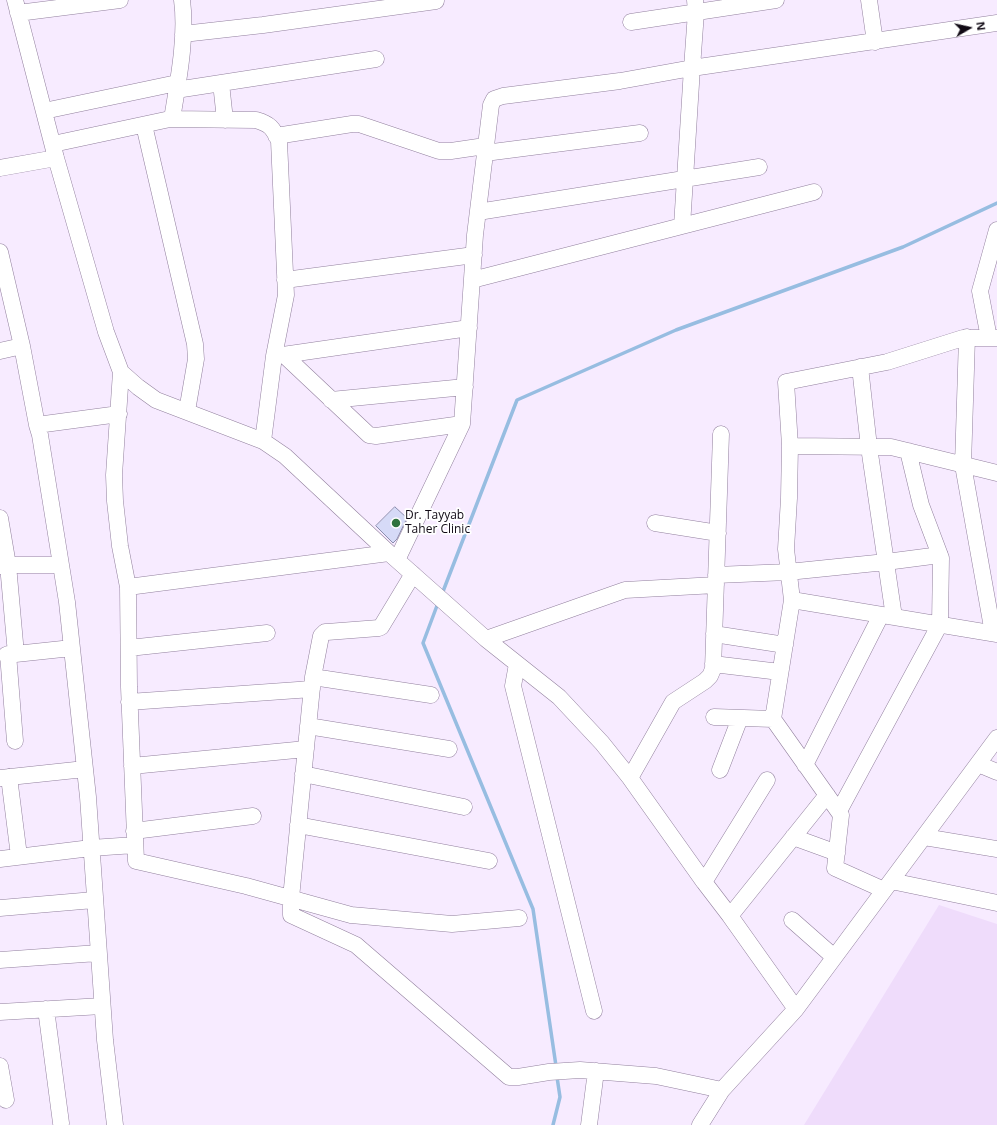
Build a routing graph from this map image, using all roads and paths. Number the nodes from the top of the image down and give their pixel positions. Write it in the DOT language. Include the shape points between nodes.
graph roads {
  1 [pos="120,0"];
  2 [pos="182,0"];
  3 [pos="776,0"];
  4 [pos="869,0"];
  5 [pos="436,1"];
  6 [pos="696,6"];
  7 [pos="16,7"];
  8 [pos="631,22"];
  9 [pos="997,23"];
  10 [pos="183,34"];
  11 [pos="875,42"];
  12 [pos="376,59"];
  13 [pos="692,68"];
  14 [pos="221,83"];
  15 [pos="177,87"];
  16 [pos="44,111"];
  17 [pos="172,119"];
  18 [pos="225,120"];
  19 [pos="144,124"];
  20 [pos="640,133"];
  21 [pos="276,136"];
  22 [pos="485,150"];
  23 [pos="54,151"];
  24 [pos="759,167"];
  25 [pos="0,168"];
  26 [pos="685,178"];
  27 [pos="814,192"];
  28 [pos="478,212"];
  29 [pos="682,226"];
  30 [pos="997,230"];
  31 [pos="0,252"];
  32 [pos="474,255"];
  33 [pos="285,280"];
  34 [pos="472,280"];
  35 [pos="469,328"];
  36 [pos="967,337"];
  37 [pos="993,338"];
  38 [pos="22,346"];
  39 [pos="0,351"];
  40 [pos="279,356"];
  41 [pos="860,367"];
  42 [pos="121,372"];
  43 [pos="465,387"];
  44 [pos="331,400"];
  45 [pos="187,411"];
  46 [pos="119,414"];
  47 [pos="462,424"];
  48 [pos="37,425"];
  49 [pos="721,434"];
  50 [pos="263,442"];
  51 [pos="790,446"];
  52 [pos="869,447"];
  53 [pos="908,451"];
  54 [pos="963,465"];
  55 [pos="997,473"];
  56 [pos="0,518"];
  57 [pos="655,523"];
  58 [pos="718,533"];
  59 [pos="940,554"];
  60 [pos="393,556"];
  61 [pos="886,562"];
  62 [pos="61,565"];
  63 [pos="4,566"];
  64 [pos="788,572"];
  65 [pos="413,574"];
  66 [pos="716,580"];
  67 [pos="128,587"];
  68 [pos="792,600"];
  69 [pos="888,616"];
  70 [pos="940,624"];
  71 [pos="267,633"];
  72 [pos="714,634"];
  73 [pos="995,634"];
  74 [pos="486,639"];
  75 [pos="785,645"];
  76 [pos="72,648"];
  77 [pos="128,648"];
  78 [pos="8,654"];
  79 [pos="517,664"];
  80 [pos="713,664"];
  81 [pos="780,672"];
  82 [pos="313,683"];
  83 [pos="431,695"];
  84 [pos="129,702"];
  85 [pos="714,717"];
  86 [pos="740,718"];
  87 [pos="773,719"];
  88 [pos="308,726"];
  89 [pos="997,738"];
  90 [pos="14,741"];
  91 [pos="306,749"];
  92 [pos="449,749"];
  93 [pos="978,764"];
  94 [pos="805,765"];
  95 [pos="132,766"];
  96 [pos="85,769"];
  97 [pos="720,770"];
  98 [pos="997,772"];
  99 [pos="303,774"];
  100 [pos="5,777"];
  101 [pos="630,778"];
  102 [pos="767,780"];
  103 [pos="827,795"];
  104 [pos="464,807"];
  105 [pos="839,811"];
  106 [pos="253,816"];
  107 [pos="298,825"];
  108 [pos="793,837"];
  109 [pos="924,837"];
  110 [pos="135,838"];
  111 [pos="91,848"];
  112 [pos="997,849"];
  113 [pos="837,853"];
  114 [pos="19,856"];
  115 [pos="0,859"];
  116 [pos="489,861"];
  117 [pos="704,882"];
  118 [pos="888,885"];
  119 [pos="291,898"];
  120 [pos="94,900"];
  121 [pos="997,903"];
  122 [pos="0,908"];
  123 [pos="730,916"];
  124 [pos="519,918"];
  125 [pos="792,920"];
  126 [pos="98,953"];
  127 [pos="834,957"];
  128 [pos="0,960"];
  129 [pos="102,1006"];
  130 [pos="46,1009"];
  131 [pos="796,1009"];
  132 [pos="594,1011"];
  133 [pos="0,1012"];
  134 [pos="0,1066"];
  135 [pos="596,1071"];
  136 [pos="722,1090"];
  137 [pos="6,1100"];
  138 [pos="61,1123"];
  139 [pos="115,1125"];
  140 [pos="589,1125"];
  141 [pos="700,1125"];
  1 -- 7 [label="street"];
  2 -- 10 [label="street"];
  3 -- 6 [label="street"];
  4 -- 11 [label="street"];
  5 -- 10 [label="street"];
  6 -- 8 [label="street"];
  6 -- 13 [label="street"];
  7 -- 16 [label="street"];
  9 -- 11 [label="street"];
  10 -- 15 [label="street"];
  11 -- 13 [label="street"];
  12 -- 14 [label="street"];
  13 -- 22 [label="street" via="494,99"];
  13 -- 26 [label="street"];
  14 -- 15 [label="street"];
  14 -- 18 [label="street"];
  15 -- 16 [label="street"];
  15 -- 17 [label="street"];
  16 -- 23 [label="street"];
  17 -- 18 [label="street"];
  17 -- 19 [label="street"];
  18 -- 21 [label="street" via="256,120 266,123"];
  19 -- 23 [label="street"];
  19 -- 45 [label="street" via="195,344 196,359"];
  20 -- 22 [label="street"];
  21 -- 22 [label="street" via="359,124 439,151"];
  21 -- 33 [label="street"];
  22 -- 28 [label="street"];
  23 -- 25 [label="street"];
  23 -- 42 [label="street" via="106,332"];
  24 -- 26 [label="street"];
  26 -- 28 [label="street"];
  26 -- 29 [label="street"];
  27 -- 29 [label="street"];
  28 -- 32 [label="street"];
  29 -- 34 [label="street"];
  30 -- 37 [label="street" via="980,291"];
  31 -- 38 [label="street"];
  32 -- 33 [label="street"];
  32 -- 34 [label="street"];
  33 -- 40 [label="street" via="286,295"];
  34 -- 35 [label="street"];
  35 -- 40 [label="street"];
  35 -- 43 [label="street"];
  36 -- 37 [label="street"];
  36 -- 41 [label="street" via="887,362"];
  36 -- 54 [label="street"];
  38 -- 39 [label="street"];
  38 -- 48 [label="street"];
  40 -- 44 [label="street"];
  40 -- 50 [label="street"];
  41 -- 51 [label="street" via="786,382"];
  41 -- 52 [label="street"];
  42 -- 45 [label="street" via="156,400"];
  42 -- 46 [label="street"];
  43 -- 44 [label="street"];
  43 -- 47 [label="street"];
  44 -- 47 [label="street" via="373,436"];
  45 -- 50 [label="street"];
  46 -- 48 [label="street"];
  46 -- 67 [label="street" via="114,475 115,501"];
  47 -- 60 [label="street"];
  48 -- 62 [label="street"];
  49 -- 58 [label="street"];
  50 -- 60 [label="street" via="285,456"];
  51 -- 52 [label="street"];
  51 -- 64 [label="street" via="786,549"];
  52 -- 53 [label="street" via="892,447"];
  52 -- 61 [label="street"];
  53 -- 54 [label="street"];
  53 -- 59 [label="street" via="921,505"];
  54 -- 55 [label="street"];
  54 -- 73 [label="street"];
  56 -- 63 [label="street"];
  57 -- 58 [label="street"];
  58 -- 66 [label="street"];
  59 -- 61 [label="street"];
  59 -- 70 [label="street"];
  60 -- 65 [label="street"];
  60 -- 67 [label="street"];
  61 -- 64 [label="street"];
  61 -- 69 [label="street"];
  62 -- 63 [label="street"];
  62 -- 76 [label="street"];
  63 -- 78 [label="street"];
  64 -- 66 [label="street"];
  64 -- 68 [label="street"];
  65 -- 74 [label="street"];
  65 -- 82 [label="street" via="381,627 323,634"];
  66 -- 72 [label="street"];
  66 -- 74 [label="street" via="625,590"];
  67 -- 77 [label="street"];
  68 -- 69 [label="street"];
  68 -- 75 [label="street"];
  69 -- 70 [label="street"];
  69 -- 94 [label="street"];
  70 -- 73 [label="street"];
  70 -- 105 [label="street"];
  71 -- 77 [label="street"];
  72 -- 75 [label="street"];
  72 -- 80 [label="street"];
  74 -- 79 [label="street"];
  75 -- 81 [label="street"];
  76 -- 78 [label="street"];
  76 -- 96 [label="street"];
  77 -- 84 [label="street"];
  78 -- 90 [label="street"];
  79 -- 101 [label="street" via="559,697 581,719"];
  79 -- 132 [label="street" via="513,686"];
  80 -- 81 [label="street"];
  80 -- 101 [label="street" via="710,676 705,681 673,702"];
  81 -- 87 [label="street"];
  82 -- 83 [label="street"];
  82 -- 84 [label="street"];
  82 -- 88 [label="street"];
  84 -- 95 [label="street"];
  85 -- 86 [label="street"];
  86 -- 87 [label="street"];
  86 -- 97 [label="street"];
  87 -- 94 [label="street"];
  88 -- 91 [label="street"];
  88 -- 92 [label="street"];
  89 -- 93 [label="street"];
  91 -- 95 [label="street"];
  91 -- 99 [label="street"];
  93 -- 98 [label="street"];
  93 -- 109 [label="street"];
  94 -- 103 [label="street"];
  95 -- 110 [label="street"];
  96 -- 100 [label="street"];
  96 -- 111 [label="street"];
  99 -- 104 [label="street"];
  99 -- 107 [label="street"];
  100 -- 114 [label="street"];
  101 -- 117 [label="street"];
  102 -- 117 [label="street"];
  103 -- 105 [label="street"];
  103 -- 108 [label="street"];
  105 -- 113 [label="street" via="842,815"];
  106 -- 110 [label="street"];
  107 -- 116 [label="street"];
  107 -- 119 [label="street"];
  108 -- 113 [label="street"];
  108 -- 123 [label="street"];
  109 -- 112 [label="street"];
  109 -- 118 [label="street"];
  110 -- 111 [label="street"];
  110 -- 119 [label="street" via="136,862"];
  111 -- 114 [label="street"];
  111 -- 120 [label="street"];
  113 -- 118 [label="street" via="835,868"];
  114 -- 115 [label="street"];
  117 -- 123 [label="street"];
  118 -- 121 [label="street"];
  118 -- 127 [label="street"];
  119 -- 124 [label="street" via="351,915 452,924"];
  119 -- 135 [label="street" via="292,917 356,945 505,1075 518,1077 548,1072"];
  120 -- 122 [label="street"];
  120 -- 126 [label="street"];
  123 -- 131 [label="street"];
  125 -- 127 [label="street"];
  126 -- 128 [label="street"];
  126 -- 129 [label="street"];
  127 -- 131 [label="street"];
  129 -- 130 [label="street"];
  129 -- 139 [label="street"];
  130 -- 133 [label="street"];
  130 -- 138 [label="street"];
  131 -- 136 [label="street"];
  134 -- 137 [label="street"];
  135 -- 136 [label="street" via="656,1076"];
  135 -- 140 [label="street"];
  136 -- 141 [label="street"];
}
